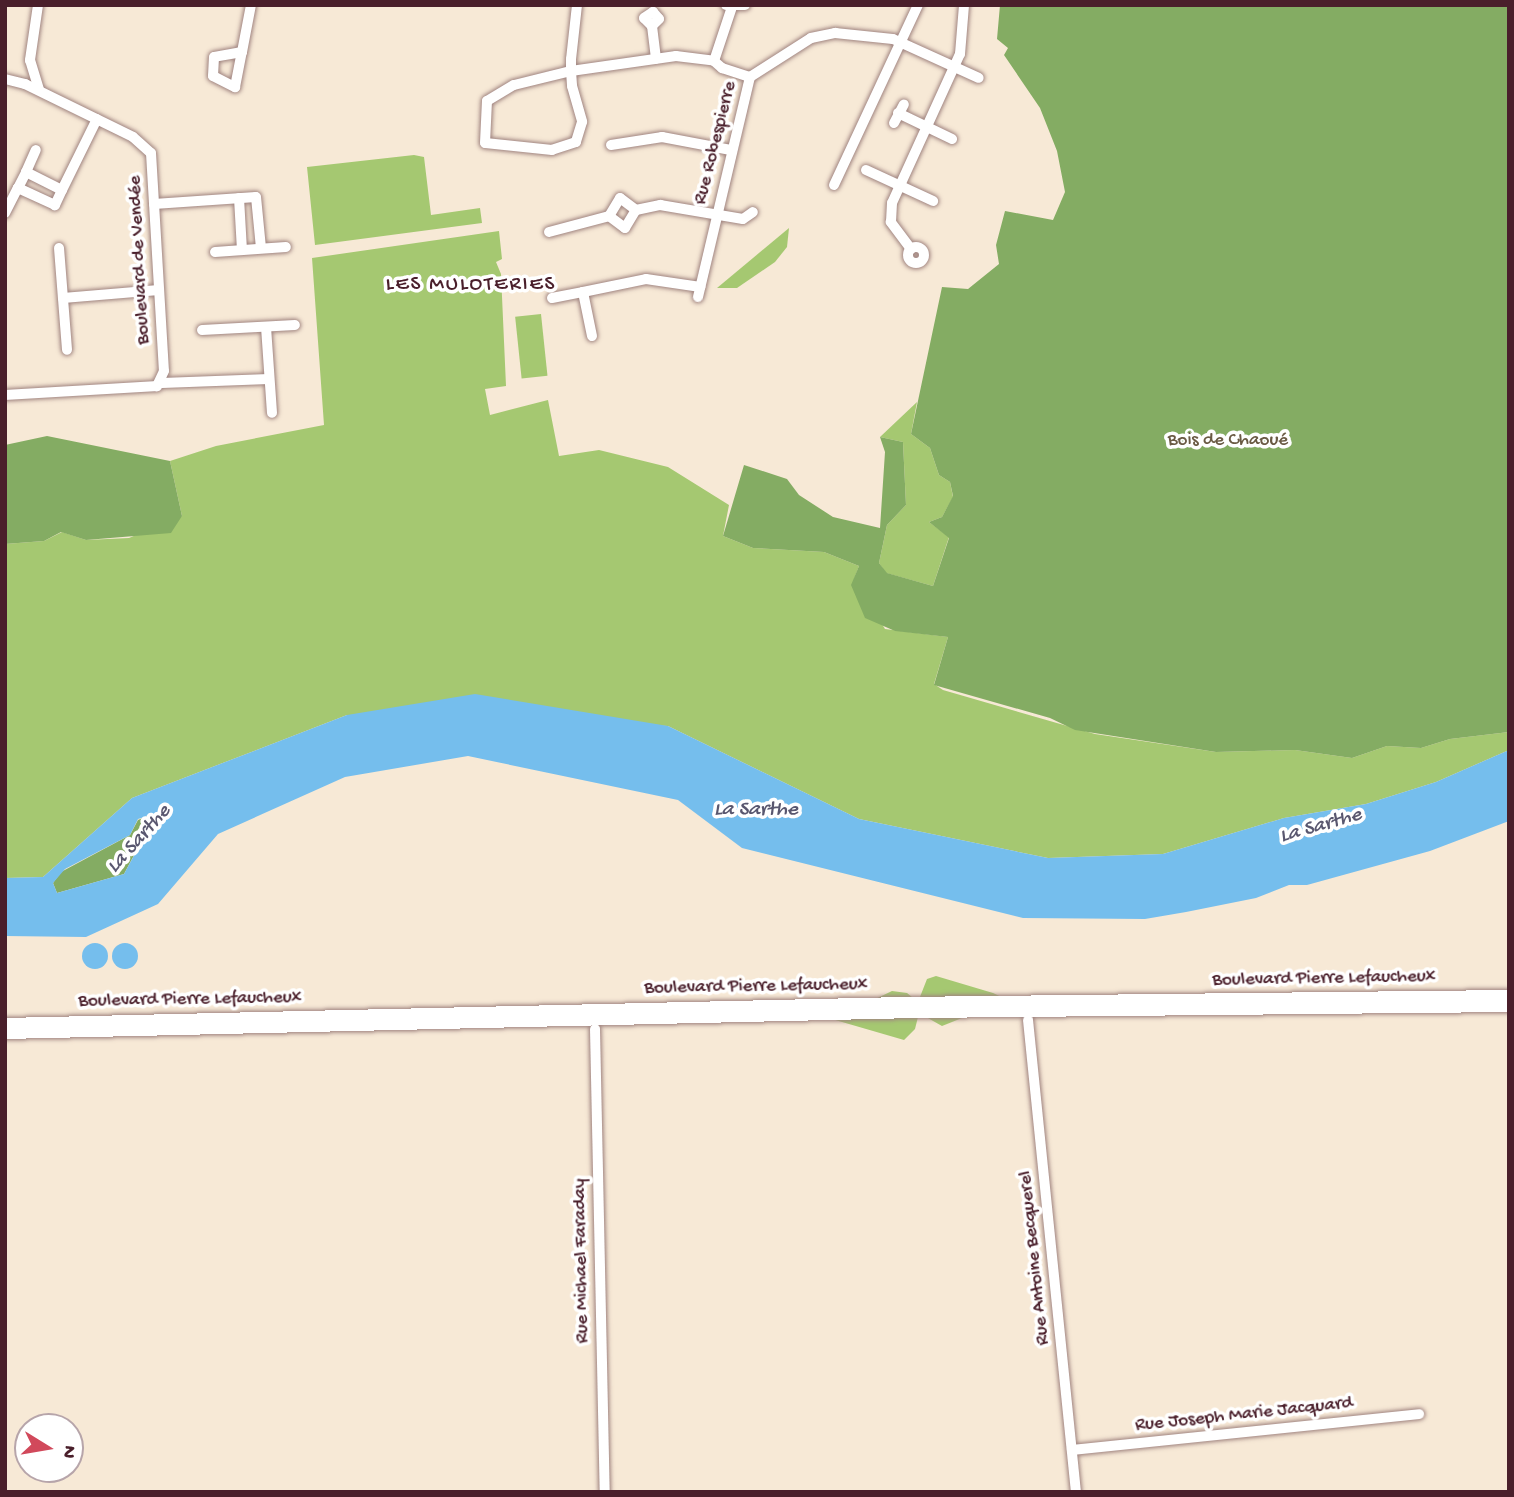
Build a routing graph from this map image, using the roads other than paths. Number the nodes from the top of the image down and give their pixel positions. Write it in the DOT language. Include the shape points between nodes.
graph roads {
  1 [pos="38,5"];
  2 [pos="251,5"];
  3 [pos="577,5"];
  4 [pos="745,5"];
  5 [pos="918,5"];
  6 [pos="964,5"];
  7 [pos="729,6"];
  8 [pos="653,9"];
  9 [pos="903,43"];
  10 [pos="242,52"];
  11 [pos="656,59"];
  12 [pos="715,61"];
  13 [pos="955,67"];
  14 [pos="571,71"];
  15 [pos="750,77"];
  16 [pos="979,78"];
  17 [pos="5,79"];
  18 [pos="42,93"];
  19 [pos="899,113"];
  20 [pos="97,119"];
  21 [pos="927,127"];
  22 [pos="952,139"];
  23 [pos="611,145"];
  24 [pos="36,150"];
  25 [pos="731,150"];
  26 [pos="866,170"];
  27 [pos="26,172"];
  28 [pos="834,185"];
  29 [pos="900,186"];
  30 [pos="18,188"];
  31 [pos="62,190"];
  32 [pos="239,198"];
  33 [pos="933,201"];
  34 [pos="154,204"];
  35 [pos="636,210"];
  36 [pos="753,212"];
  37 [pos="5,213"];
  38 [pos="717,214"];
  39 [pos="609,216"];
  40 [pos="549,232"];
  41 [pos="286,247"];
  42 [pos="59,248"];
  43 [pos="261,248"];
  44 [pos="911,249"];
  45 [pos="242,250"];
  46 [pos="215,252"];
  47 [pos="159,290"];
  48 [pos="583,292"];
  49 [pos="63,298"];
  50 [pos="552,298"];
  51 [pos="295,325"];
  52 [pos="266,327"];
  53 [pos="202,330"];
  54 [pos="592,336"];
  55 [pos="67,350"];
  56 [pos="269,379"];
  57 [pos="162,383"];
  58 [pos="5,395"];
  59 [pos="271,414"];
  60 [pos="1509,996"];
  61 [pos="1509,1006"];
  62 [pos="919,1007"];
  63 [pos="1028,1020"];
  64 [pos="5,1024"];
  65 [pos="595,1029"];
  66 [pos="5,1033"];
  67 [pos="1419,1414"];
  68 [pos="1072,1450"];
  69 [pos="605,1492"];
  70 [pos="1076,1492"];
  1 -- 18 [label="street" via="31,73"];
  2 -- 10 [label="street"];
  3 -- 14 [label="street"];
  4 -- 7 [label="street"];
  5 -- 9 [label="street"];
  6 -- 13 [label="street" via="963,45"];
  7 -- 12 [label="street"];
  8 -- 11 [label="street" via="659,19 652,26"];
  9 -- 13 [label="street"];
  9 -- 15 [label="street, Rue Robespierre" via="818,36"];
  9 -- 28 [label="street"];
  11 -- 12 [label="street" via="676,56"];
  11 -- 14 [label="street"];
  12 -- 15 [label="street"];
  13 -- 16 [label="street"];
  13 -- 21 [label="street"];
  14 -- 14 [label="street" via="498,92 487,101 485,144 552,150 572,146 582,122"];
  15 -- 25 [label="street, Rue Robespierre"];
  17 -- 18 [label="street, Boulevard de Vendée"];
  18 -- 20 [label="street, Boulevard de Vendée"];
  19 -- 21 [label="street"];
  20 -- 31 [label="street"];
  20 -- 34 [label="street, Boulevard de Vendée" via="148,148"];
  21 -- 22 [label="street"];
  21 -- 29 [label="street"];
  23 -- 25 [label="street" via="662,137"];
  24 -- 27 [label="street"];
  25 -- 38 [label="street, Rue Robespierre"];
  26 -- 29 [label="street"];
  27 -- 30 [label="street"];
  27 -- 31 [label="street"];
  29 -- 33 [label="street"];
  29 -- 44 [label="street" via="892,203 891,222"];
  30 -- 31 [label="street" via="55,205"];
  30 -- 37 [label="street"];
  32 -- 34 [label="street"];
  32 -- 43 [label="street" via="256,197"];
  32 -- 45 [label="street"];
  34 -- 47 [label="street, Boulevard de Vendée"];
  35 -- 38 [label="street" via="673,205"];
  35 -- 39 [label="street" via="625,228"];
  35 -- 39 [label="street" via="620,198"];
  36 -- 38 [label="street" via="743,219"];
  38 -- 48 [label="street, Rue Robespierre" via="699,292 646,278"];
  39 -- 40 [label="street"];
  41 -- 43 [label="street"];
  42 -- 49 [label="street"];
  43 -- 45 [label="street"];
  45 -- 46 [label="street"];
  47 -- 49 [label="street"];
  47 -- 57 [label="street, Boulevard de Vendée"];
  48 -- 50 [label="street"];
  48 -- 54 [label="street"];
  49 -- 55 [label="street"];
  51 -- 52 [label="street"];
  52 -- 53 [label="street"];
  52 -- 56 [label="street"];
  56 -- 57 [label="street"];
  56 -- 59 [label="street"];
  57 -- 58 [label="street"];
  60 -- 62 [label="main road, Boulevard Pierre Lefaucheux"];
  61 -- 62 [label="main road, Boulevard Pierre Lefaucheux"];
  62 -- 64 [label="main road, Boulevard Pierre Lefaucheux"];
  62 -- 66 [label="main road, Boulevard Pierre Lefaucheux"];
  63 -- 68 [label="street, Rue Antoine Becquerel"];
  65 -- 69 [label="street, Rue Michael Faraday"];
  67 -- 68 [label="street, Rue Joseph Marie Jacquard"];
  68 -- 70 [label="street, Rue Antoine Becquerel"];
}
